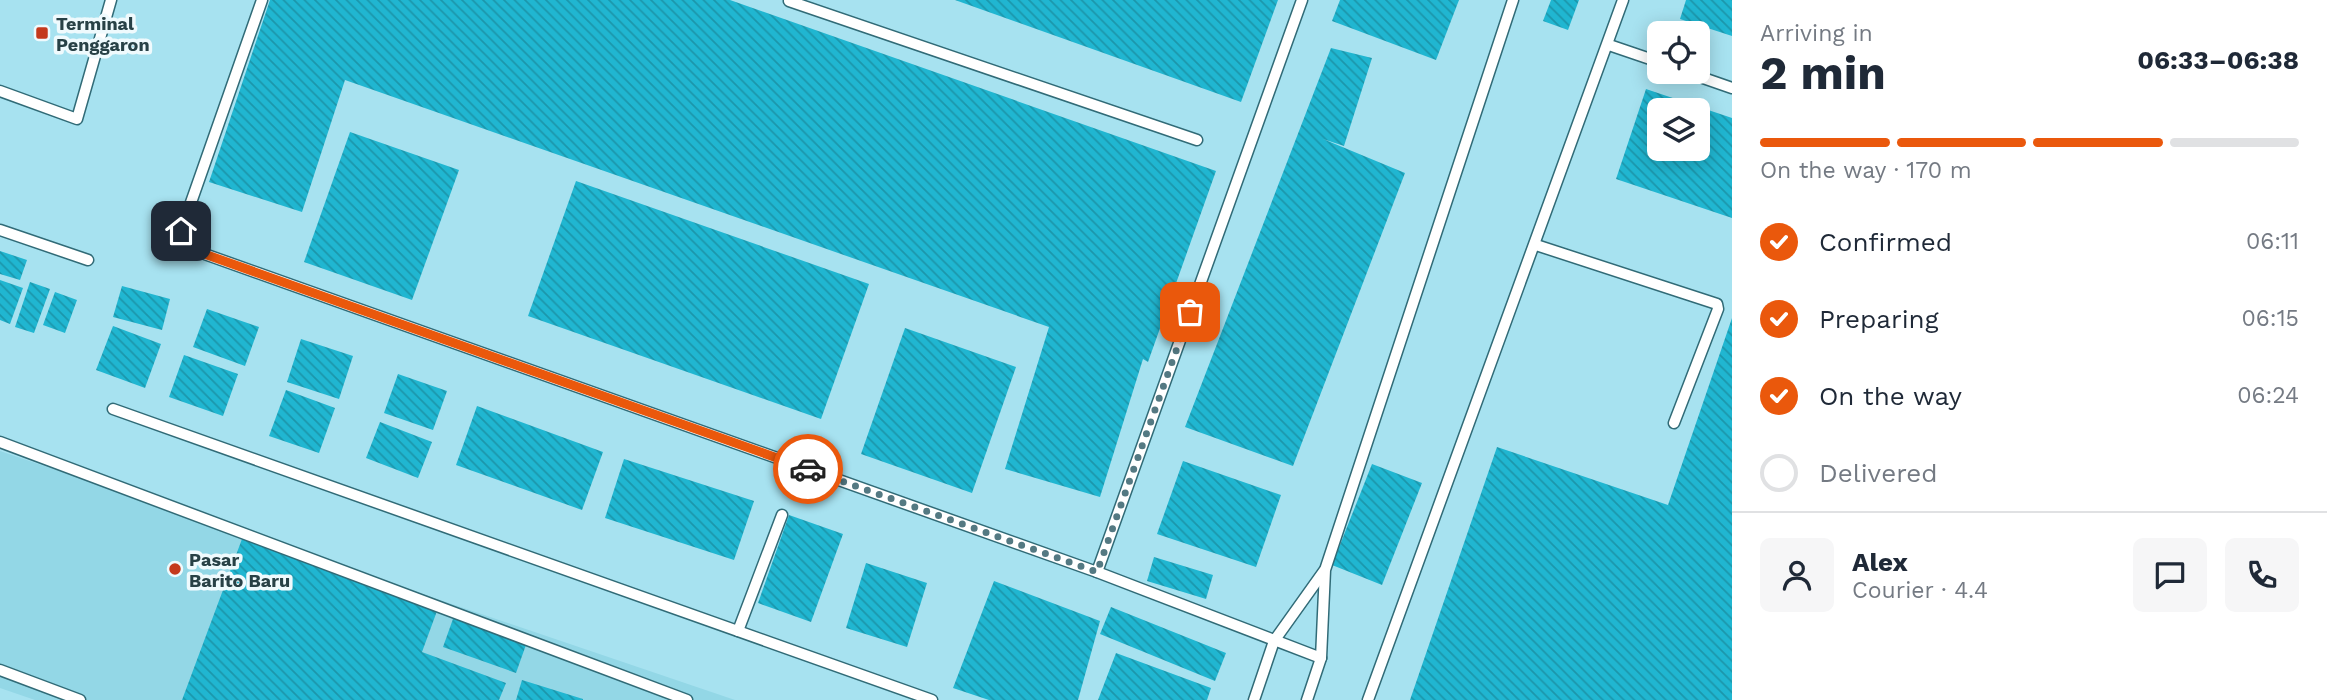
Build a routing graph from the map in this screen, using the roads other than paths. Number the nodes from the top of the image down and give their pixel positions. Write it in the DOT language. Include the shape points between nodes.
graph roads {
  1 [pos="111,0"];
  2 [pos="262,0"];
  3 [pos="1302,0"];
  4 [pos="1513,0"];
  5 [pos="1623,0"];
  6 [pos="789,1"];
  7 [pos="1609,45"];
  8 [pos="1647,58"];
  9 [pos="1710,80"];
  10 [pos="1732,88"];
  11 [pos="0,91"];
  12 [pos="1198,140"];
  13 [pos="0,230"];
  14 [pos="1536,245"];
  15 [pos="88,260"];
  16 [pos="113,409"];
  17 [pos="1674,423"];
  18 [pos="0,442"];
  19 [pos="782,515"];
  20 [pos="1325,570"];
  21 [pos="1097,572"];
  22 [pos="738,631"];
  23 [pos="1274,641"];
  24 [pos="1321,658"];
  25 [pos="0,670"];
  26 [pos="665,696"];
  27 [pos="79,700"];
  28 [pos="687,700"];
  29 [pos="932,700"];
  30 [pos="1254,700"];
  31 [pos="1307,700"];
  32 [pos="1368,700"];
  1 -- 11 [label="lane" via="77,119"];
  2 -- 21 [label="lane" via="181,231 196,251"];
  3 -- 21 [label="lane"];
  4 -- 20 [label="lane"];
  5 -- 7 [label="lane"];
  6 -- 12 [label="lane"];
  7 -- 8 [label="lane"];
  7 -- 14 [label="lane"];
  9 -- 10 [label="lane"];
  13 -- 15 [label="lane"];
  14 -- 17 [label="lane" via="1717,304"];
  14 -- 32 [label="lane"];
  16 -- 22 [label="lane"];
  18 -- 26 [label="lane"];
  19 -- 22 [label="lane"];
  20 -- 23 [label="lane"];
  20 -- 24 [label="lane"];
  21 -- 23 [label="lane"];
  22 -- 29 [label="lane"];
  23 -- 24 [label="lane"];
  23 -- 30 [label="lane"];
  24 -- 31 [label="lane"];
  25 -- 27 [label="lane"];
  26 -- 28 [label="lane"];
}
